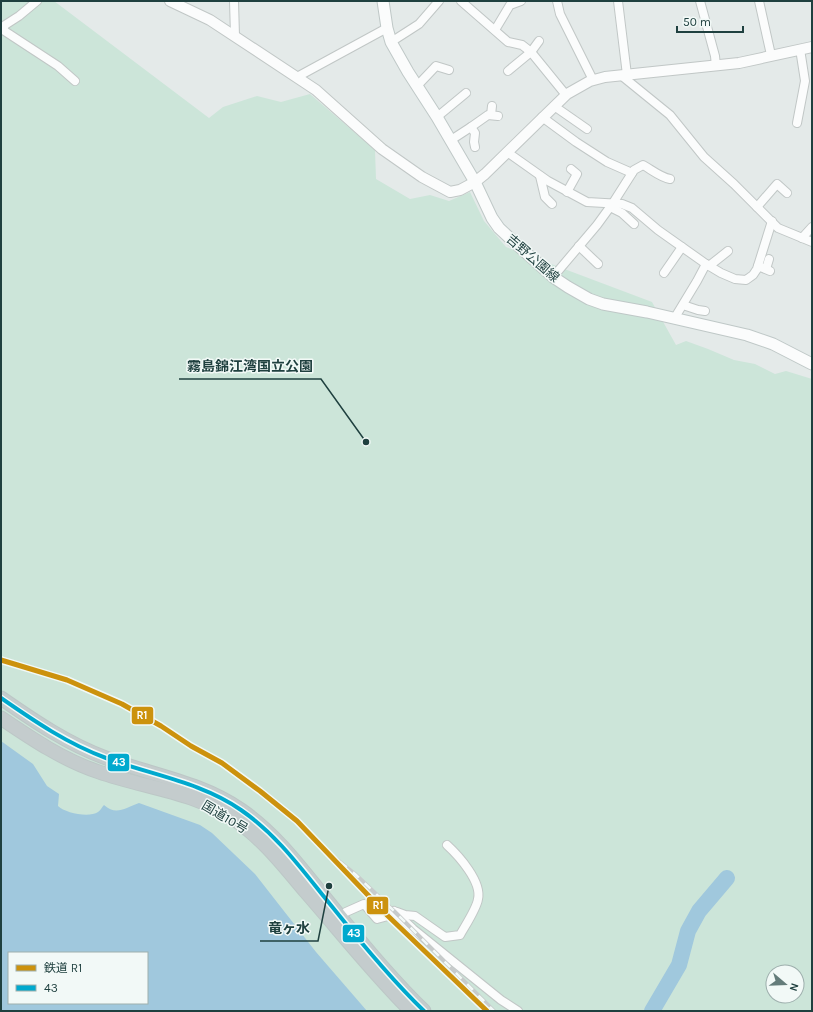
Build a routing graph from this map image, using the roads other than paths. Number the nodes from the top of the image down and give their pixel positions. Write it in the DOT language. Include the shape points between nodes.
graph roads {
  1 [pos="36,1"];
  2 [pos="170,1"];
  3 [pos="234,1"];
  4 [pos="383,1"];
  5 [pos="439,1"];
  6 [pos="461,1"];
  7 [pos="521,1"];
  8 [pos="557,1"];
  9 [pos="618,1"];
  10 [pos="700,1"];
  11 [pos="759,1"];
  12 [pos="387,28"];
  13 [pos="495,30"];
  14 [pos="235,36"];
  15 [pos="539,41"];
  16 [pos="391,42"];
  17 [pos="812,46"];
  18 [pos="800,49"];
  19 [pos="531,52"];
  20 [pos="771,55"];
  21 [pos="716,66"];
  22 [pos="450,70"];
  23 [pos="508,71"];
  24 [pos="625,75"];
  25 [pos="297,77"];
  26 [pos="593,80"];
  27 [pos="75,81"];
  28 [pos="417,86"];
  29 [pos="466,93"];
  30 [pos="566,95"];
  31 [pos="492,106"];
  32 [pos="554,106"];
  33 [pos="437,117"];
  34 [pos="542,117"];
  35 [pos="798,123"];
  36 [pos="471,127"];
  37 [pos="587,129"];
  38 [pos="451,140"];
  39 [pos="475,147"];
  40 [pos="507,152"];
  41 [pos="570,169"];
  42 [pos="632,173"];
  43 [pos="540,176"];
  44 [pos="670,179"];
  45 [pos="474,182"];
  46 [pos="567,192"];
  47 [pos="787,193"];
  48 [pos="552,204"];
  49 [pos="612,205"];
  50 [pos="757,207"];
  51 [pos="772,221"];
  52 [pos="634,224"];
  53 [pos="812,227"];
  54 [pos="802,238"];
  55 [pos="812,242"];
  56 [pos="580,246"];
  57 [pos="682,247"];
  58 [pos="728,251"];
  59 [pos="770,259"];
  60 [pos="598,264"];
  61 [pos="707,265"];
  62 [pos="758,266"];
  63 [pos="664,273"];
  64 [pos="553,277"];
  65 [pos="683,305"];
  66 [pos="705,311"];
  67 [pos="674,319"];
  68 [pos="812,364"];
  69 [pos="1,698"];
  70 [pos="1,718"];
  71 [pos="446,845"];
  72 [pos="394,911"];
  73 [pos="341,917"];
  74 [pos="411,1011"];
  75 [pos="424,1011"];
  76 [pos="518,1011"];
  1 -- 27 [label="street" via="5,25 3,30 58,66"];
  2 -- 14 [label="street" via="210,20"];
  3 -- 14 [label="street"];
  4 -- 12 [label="main road, 吉野公園線"];
  5 -- 16 [label="street" via="419,24"];
  6 -- 13 [label="street"];
  7 -- 13 [label="street" via="510,5"];
  8 -- 26 [label="street" via="560,14"];
  9 -- 24 [label="street"];
  10 -- 21 [label="street"];
  11 -- 20 [label="street"];
  12 -- 16 [label="main road, 吉野公園線"];
  12 -- 25 [label="street"];
  13 -- 19 [label="street" via="508,42 522,45"];
  14 -- 25 [label="street"];
  15 -- 19 [label="street"];
  16 -- 28 [label="main road, 吉野公園線"];
  17 -- 18 [label="street"];
  18 -- 20 [label="street"];
  18 -- 35 [label="street" via="805,81"];
  19 -- 23 [label="street"];
  19 -- 30 [label="street"];
  20 -- 21 [label="street"];
  21 -- 24 [label="street"];
  22 -- 28 [label="street" via="436,66"];
  24 -- 26 [label="street"];
  24 -- 50 [label="street" via="670,115 704,157"];
  25 -- 45 [label="street" via="331,102 382,149 422,177 450,192"];
  26 -- 30 [label="street"];
  28 -- 33 [label="main road, 吉野公園線"];
  29 -- 33 [label="street"];
  30 -- 32 [label="street"];
  31 -- 36 [label="street" via="494,116 488,115"];
  32 -- 34 [label="street"];
  32 -- 37 [label="street"];
  33 -- 38 [label="main road, 吉野公園線"];
  34 -- 40 [label="street"];
  34 -- 42 [label="street" via="607,162"];
  36 -- 38 [label="street"];
  36 -- 39 [label="street" via="475,133"];
  38 -- 45 [label="main road, 吉野公園線"];
  40 -- 43 [label="street"];
  40 -- 45 [label="street"];
  41 -- 46 [label="street" via="577,174"];
  42 -- 44 [label="street" via="643,166"];
  42 -- 49 [label="street"];
  43 -- 46 [label="street"];
  43 -- 48 [label="street" via="545,197"];
  45 -- 64 [label="main road, 吉野公園線" via="499,228"];
  46 -- 49 [label="street" via="587,202"];
  47 -- 50 [label="street" via="777,184"];
  49 -- 52 [label="street"];
  49 -- 56 [label="street"];
  49 -- 57 [label="street" via="622,204 632,208"];
  50 -- 51 [label="street"];
  51 -- 54 [label="street" via="778,228"];
  51 -- 62 [label="street"];
  53 -- 54 [label="street"];
  54 -- 55 [label="street"];
  56 -- 60 [label="street"];
  56 -- 64 [label="street"];
  57 -- 61 [label="street"];
  57 -- 63 [label="street"];
  58 -- 61 [label="street"];
  59 -- 62 [label="street" via="768,270"];
  61 -- 62 [label="street" via="735,279 746,280 754,276"];
  61 -- 65 [label="street"];
  64 -- 67 [label="main road, 吉野公園線" via="589,299 603,304"];
  65 -- 66 [label="street"];
  65 -- 67 [label="street"];
  67 -- 68 [label="main road, 吉野公園線" via="754,337"];
  69 -- 73 [label="highway, 国道10号" via="76,745 107,758 182,782 234,805 280,843"];
  70 -- 74 [label="highway, 国道10号" via="72,762 177,793 235,820 274,854 384,985"];
  71 -- 72 [label="street" via="472,876 478,888 478,900 460,935 445,937 415,916"];
  72 -- 73 [label="street" via="377,919 364,904"];
  72 -- 76 [label="street" via="501,1000"];
  73 -- 75 [label="highway, 国道10号" via="408,996"];
}
